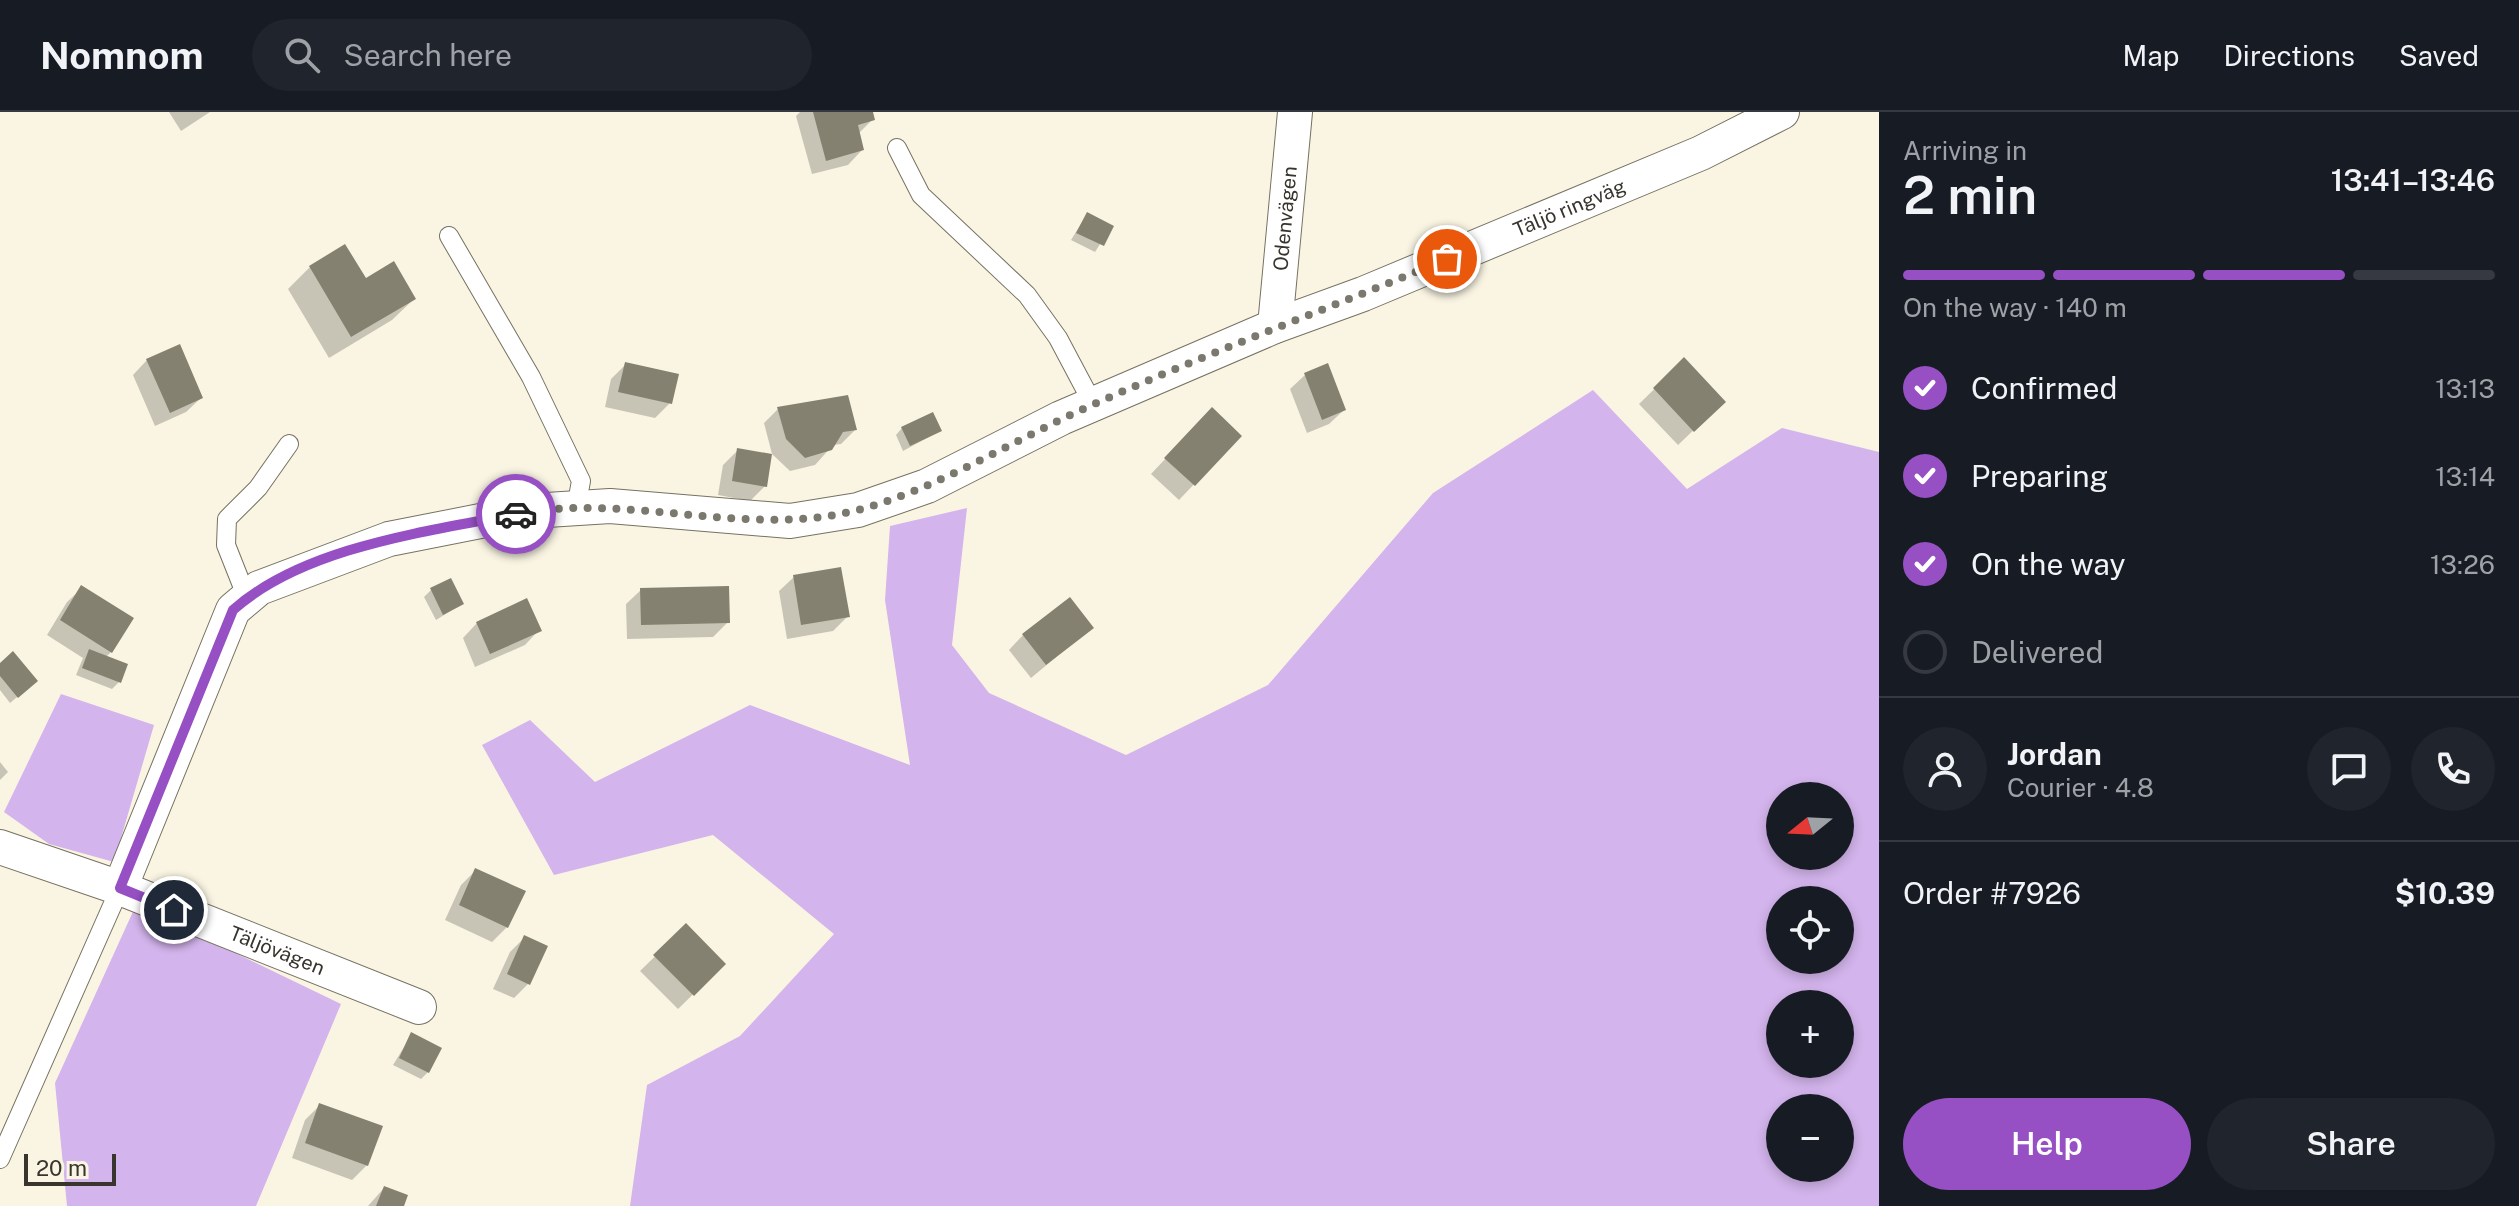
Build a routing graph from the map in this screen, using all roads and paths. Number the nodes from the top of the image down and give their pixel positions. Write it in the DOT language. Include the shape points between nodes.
graph roads {
  1 [pos="1295,112"];
  2 [pos="1782,112"];
  3 [pos="897,148"];
  4 [pos="449,236"];
  5 [pos="1275,326"];
  6 [pos="1093,404"];
  7 [pos="289,444"];
  8 [pos="576,508"];
  9 [pos="247,598"];
  10 [pos="0,847"];
  11 [pos="120,888"];
  12 [pos="419,1007"];
  13 [pos="0,1159"];
  1 -- 5 [label="street, Odenvägen"];
  2 -- 5 [label="street, Täljö ringväg" via="1686,159"];
  3 -- 6 [label="lane" via="921,195 1027,295 1058,338"];
  4 -- 8 [label="lane" via="531,377 581,481"];
  5 -- 6 [label="street, Täljö ringväg"];
  6 -- 8 [label="street, Täljö ringväg" via="927,486 858,510 790,521 610,506"];
  7 -- 9 [label="lane" via="258,488 227,519 226,545"];
  8 -- 9 [label="street, Täljö ringväg" via="531,511 389,539 300,570"];
  9 -- 11 [label="street, Täljö ringväg" via="233,610"];
  10 -- 11 [label="street, Täljövägen"];
  11 -- 12 [label="street, Täljövägen"];
  11 -- 13 [label="lane"];
}
